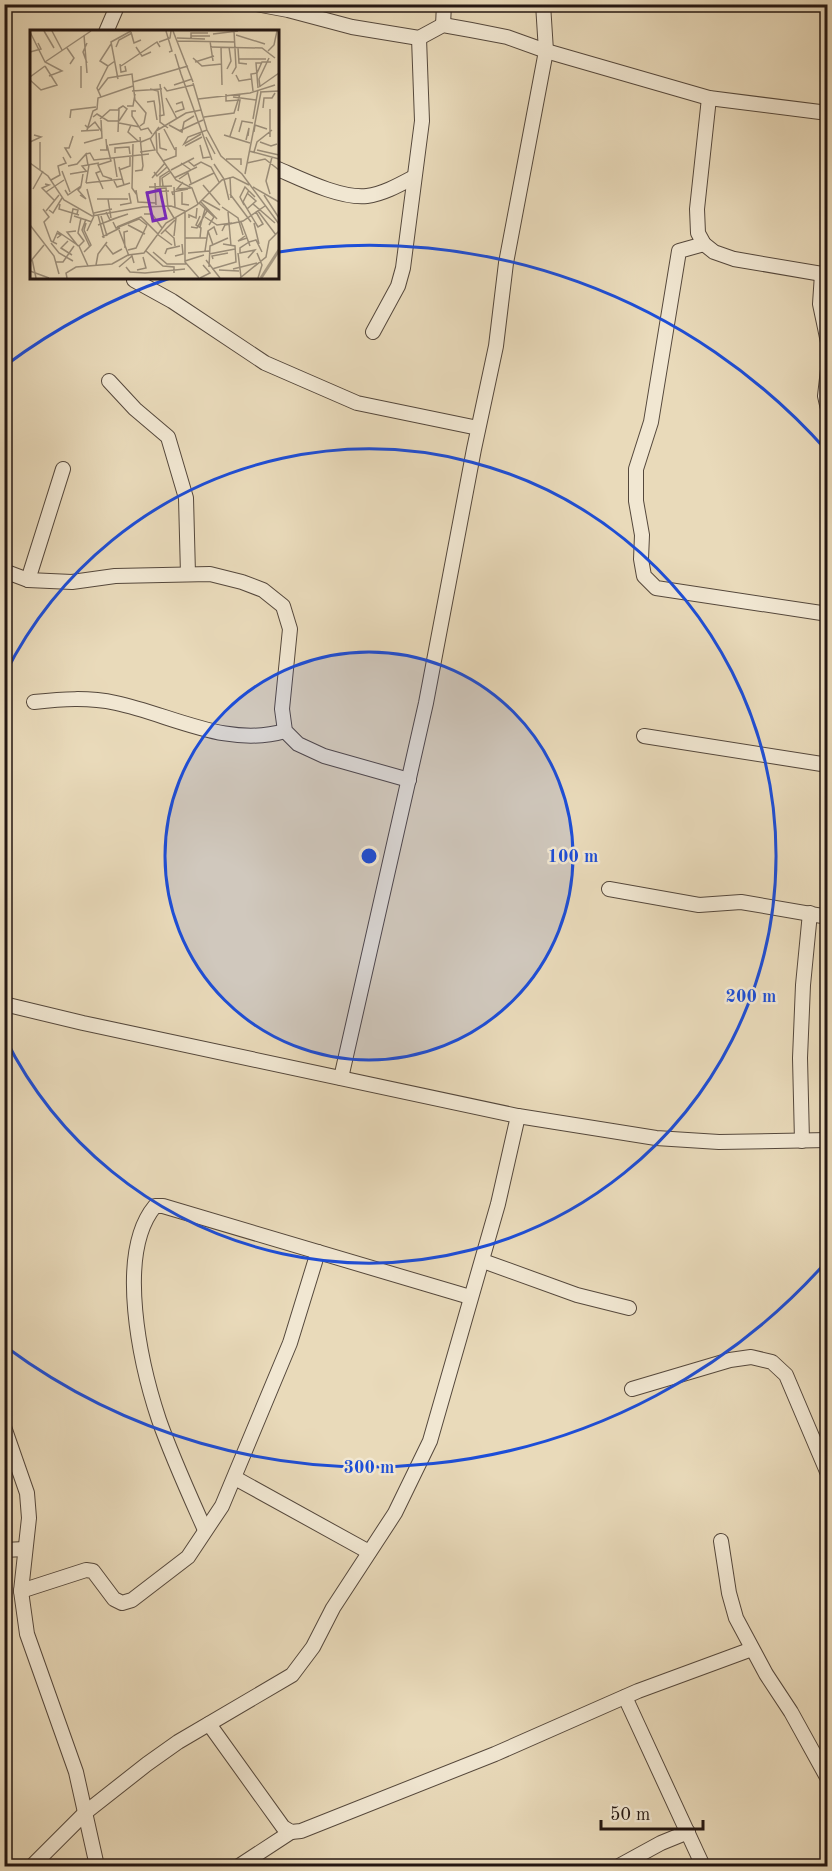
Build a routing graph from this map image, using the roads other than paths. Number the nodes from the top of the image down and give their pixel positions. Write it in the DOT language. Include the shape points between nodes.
graph roads {
  1 [pos="118,4"];
  2 [pos="256,4"];
  3 [pos="444,4"];
  4 [pos="543,4"];
  5 [pos="443,25"];
  6 [pos="107,30"];
  7 [pos="419,38"];
  8 [pos="546,51"];
  9 [pos="709,99"];
  10 [pos="828,113"];
  11 [pos="279,169"];
  12 [pos="414,177"];
  13 [pos="704,244"];
  14 [pos="825,275"];
  15 [pos="134,280"];
  16 [pos="373,332"];
  17 [pos="828,342"];
  18 [pos="828,370"];
  19 [pos="109,381"];
  20 [pos="828,409"];
  21 [pos="478,428"];
  22 [pos="63,469"];
  23 [pos="4,571"];
  24 [pos="188,574"];
  25 [pos="28,580"];
  26 [pos="828,614"];
  27 [pos="34,702"];
  28 [pos="285,731"];
  29 [pos="644,736"];
  30 [pos="828,765"];
  31 [pos="409,780"];
  32 [pos="609,889"];
  33 [pos="810,913"];
  34 [pos="828,917"];
  35 [pos="4,1004"];
  36 [pos="341,1078"];
  37 [pos="518,1116"];
  38 [pos="828,1140"];
  39 [pos="802,1141"];
  40 [pos="318,1252"];
  41 [pos="483,1261"];
  42 [pos="470,1297"];
  43 [pos="629,1308"];
  44 [pos="632,1389"];
  45 [pos="4,1427"];
  46 [pos="827,1468"];
  47 [pos="235,1478"];
  48 [pos="205,1530"];
  49 [pos="721,1540"];
  50 [pos="25,1549"];
  51 [pos="4,1550"];
  52 [pos="369,1552"];
  53 [pos="21,1591"];
  54 [pos="752,1649"];
  55 [pos="625,1697"];
  56 [pos="209,1724"];
  57 [pos="828,1779"];
  58 [pos="86,1812"];
  59 [pos="291,1832"];
  60 [pos="688,1832"];
  61 [pos="32,1866"];
  62 [pos="97,1866"];
  63 [pos="239,1866"];
  64 [pos="619,1866"];
  65 [pos="703,1866"];
  1 -- 6 [label="street"];
  2 -- 7 [label="street"];
  3 -- 5 [label="street"];
  4 -- 8 [label="street"];
  5 -- 7 [label="street"];
  5 -- 8 [label="street" via="507,37"];
  7 -- 12 [label="street" via="422,121"];
  8 -- 9 [label="street"];
  8 -- 21 [label="street" via="506,263 496,346"];
  9 -- 10 [label="street"];
  9 -- 13 [label="street" via="697,209 698,233"];
  11 -- 12 [label="street" via="326,188 365,196"];
  12 -- 16 [label="street" via="403,268 398,286"];
  13 -- 14 [label="street" via="734,259"];
  13 -- 26 [label="street" via="679,251 651,422 636,469 644,576 656,588"];
  14 -- 17 [label="street" via="820,304"];
  15 -- 21 [label="street" via="265,363 357,403"];
  18 -- 20 [label="street"];
  19 -- 24 [label="street" via="168,437 186,498"];
  21 -- 31 [label="street"];
  22 -- 25 [label="street"];
  23 -- 25 [label="street"];
  24 -- 25 [label="street" via="115,576 72,582"];
  24 -- 28 [label="street" via="210,574 242,582 263,590 283,606 290,628 282,709"];
  27 -- 28 [label="street" via="75,698 116,703 232,736 266,736"];
  28 -- 31 [label="street" via="298,744 324,756"];
  29 -- 30 [label="street"];
  31 -- 36 [label="street"];
  32 -- 33 [label="street" via="699,905 741,902"];
  33 -- 34 [label="street"];
  33 -- 39 [label="street" via="800,1058"];
  35 -- 36 [label="street"];
  36 -- 37 [label="street"];
  37 -- 39 [label="street" via="656,1138"];
  37 -- 41 [label="street"];
  38 -- 39 [label="street"];
  40 -- 42 [label="street"];
  40 -- 47 [label="street" via="290,1343"];
  40 -- 48 [label="street" via="163,1206 155,1206 150,1212 139,1236 134,1299 142,1359 159,1419"];
  41 -- 42 [label="street"];
  41 -- 43 [label="street" via="577,1295"];
  42 -- 52 [label="street" via="430,1441 395,1513"];
  44 -- 46 [label="street" via="730,1360 751,1357 771,1362 786,1376"];
  45 -- 50 [label="street" via="27,1493"];
  47 -- 48 [label="street"];
  47 -- 52 [label="street"];
  48 -- 53 [label="street" via="188,1557 132,1600 122,1603 114,1599 97,1575 86,1570"];
  49 -- 54 [label="street" via="736,1618"];
  50 -- 51 [label="street"];
  50 -- 53 [label="street"];
  52 -- 56 [label="street" via="292,1675"];
  53 -- 58 [label="street" via="27,1634 76,1772"];
  54 -- 55 [label="street"];
  54 -- 57 [label="street"];
  55 -- 59 [label="street" via="495,1754"];
  55 -- 60 [label="street"];
  56 -- 58 [label="street" via="147,1764"];
  56 -- 59 [label="street" via="283,1827"];
  58 -- 61 [label="street"];
  58 -- 62 [label="street"];
  59 -- 63 [label="street"];
  60 -- 64 [label="street"];
  60 -- 65 [label="street"];
}
